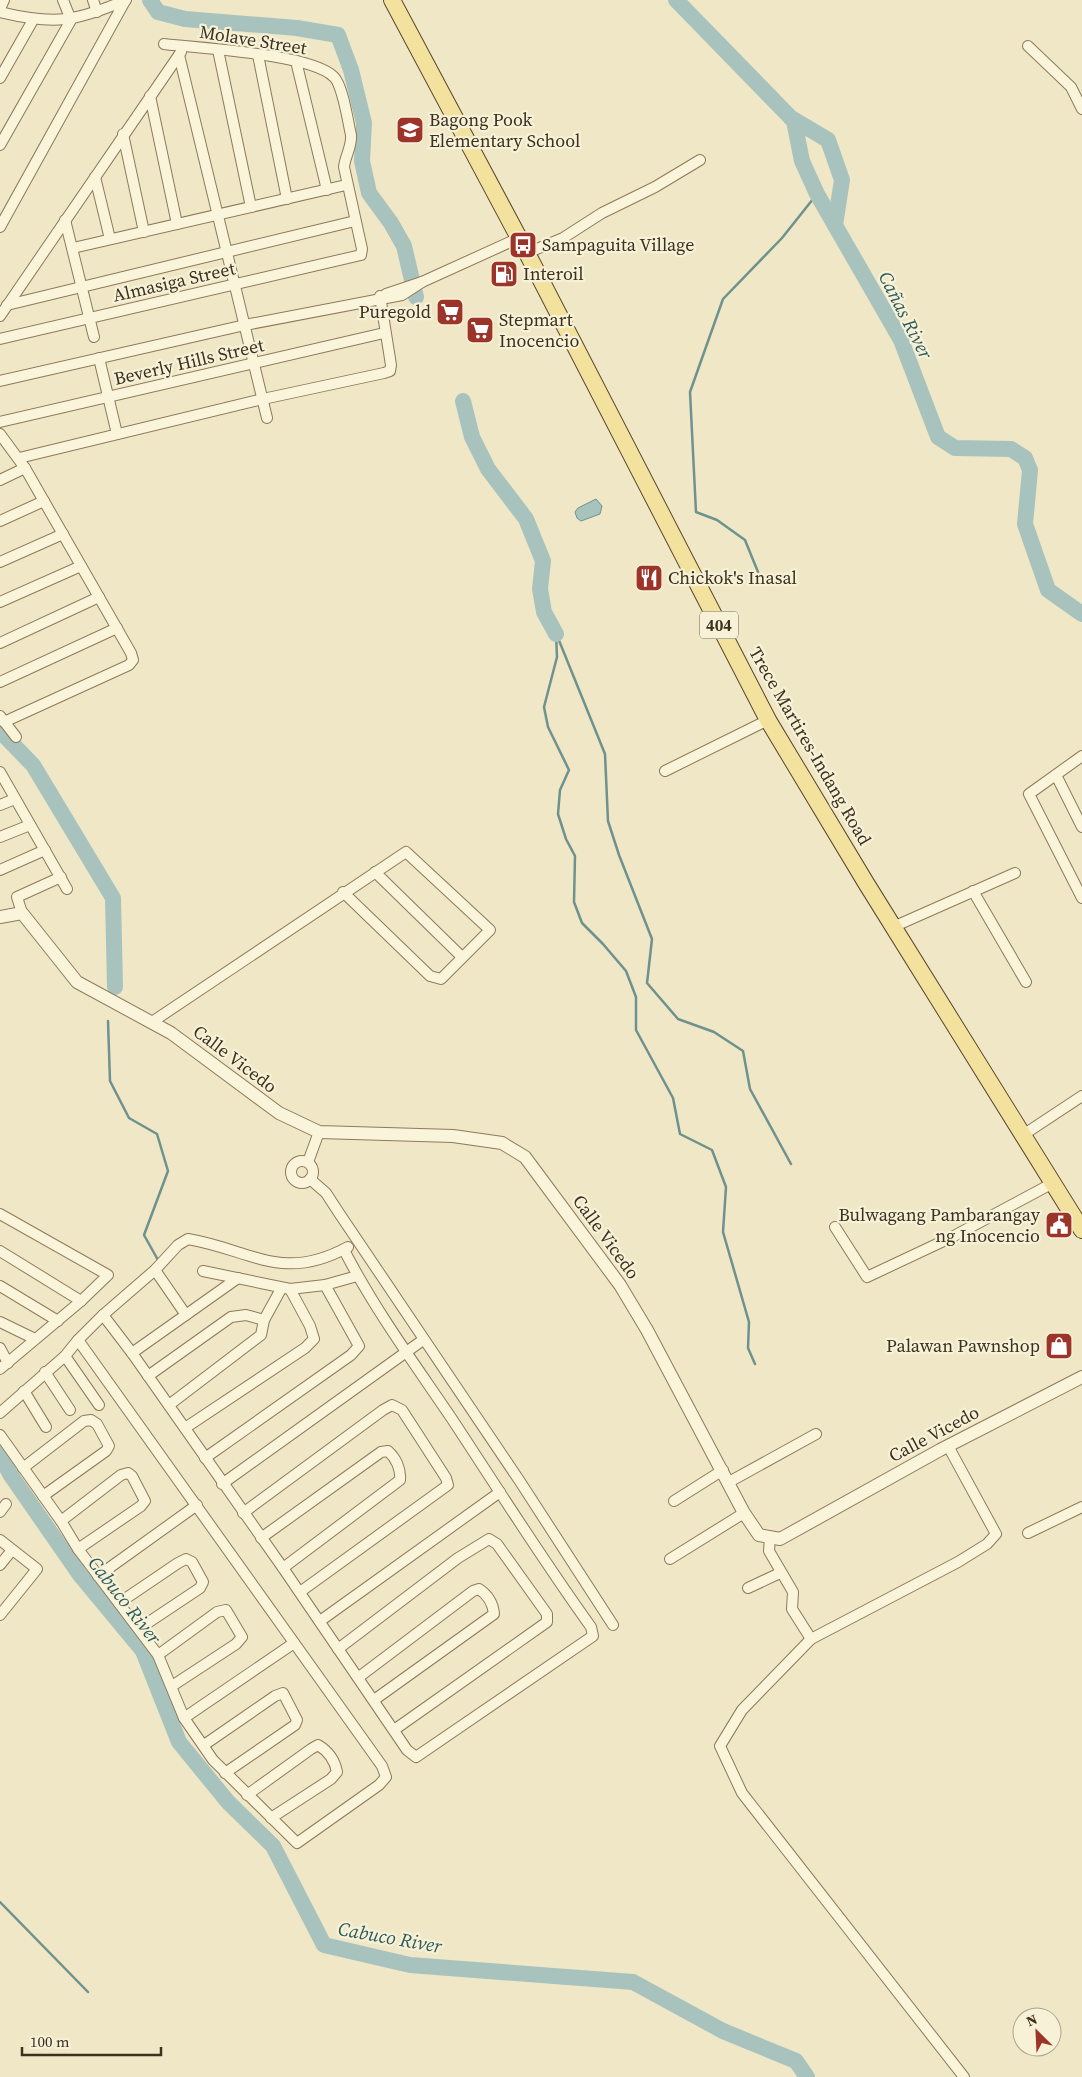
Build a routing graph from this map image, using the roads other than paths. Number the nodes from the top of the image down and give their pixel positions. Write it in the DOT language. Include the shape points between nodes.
graph roads {
  1 [pos="4,0"];
  2 [pos="63,0"];
  3 [pos="93,0"];
  4 [pos="126,0"];
  5 [pos="392,0"];
  6 [pos="0,11"];
  7 [pos="97,12"];
  8 [pos="33,20"];
  9 [pos="70,20"];
  10 [pos="164,44"];
  11 [pos="186,46"];
  12 [pos="1028,46"];
  13 [pos="218,50"];
  14 [pos="179,55"];
  15 [pos="258,55"];
  16 [pos="296,62"];
  17 [pos="0,78"];
  18 [pos="150,96"];
  19 [pos="1082,109"];
  20 [pos="123,134"];
  21 [pos="0,145"];
  22 [pos="700,160"];
  23 [pos="95,176"];
  24 [pos="346,185"];
  25 [pos="327,190"];
  26 [pos="287,199"];
  27 [pos="251,207"];
  28 [pos="219,215"];
  29 [pos="65,220"];
  30 [pos="355,221"];
  31 [pos="177,224"];
  32 [pos="0,227"];
  33 [pos="144,232"];
  34 [pos="519,238"];
  35 [pos="110,240"];
  36 [pos="73,248"];
  37 [pos="228,252"];
  38 [pos="527,253"];
  39 [pos="236,286"];
  40 [pos="82,287"];
  41 [pos="380,298"];
  42 [pos="7,305"];
  43 [pos="0,316"];
  44 [pos="90,318"];
  45 [pos="245,325"];
  46 [pos="384,333"];
  47 [pos="94,338"];
  48 [pos="0,339"];
  49 [pos="100,358"];
  50 [pos="254,364"];
  51 [pos="0,381"];
  52 [pos="108,397"];
  53 [pos="262,399"];
  54 [pos="267,418"];
  55 [pos="0,422"];
  56 [pos="0,434"];
  57 [pos="117,434"];
  58 [pos="19,458"];
  59 [pos="25,468"];
  60 [pos="0,480"];
  61 [pos="44,501"];
  62 [pos="0,521"];
  63 [pos="63,534"];
  64 [pos="0,562"];
  65 [pos="81,566"];
  66 [pos="99,597"];
  67 [pos="0,602"];
  68 [pos="117,628"];
  69 [pos="0,643"];
  70 [pos="0,682"];
  71 [pos="2,719"];
  72 [pos="768,720"];
  73 [pos="16,737"];
  74 [pos="1082,756"];
  75 [pos="665,771"];
  76 [pos="0,772"];
  77 [pos="1056,775"];
  78 [pos="16,798"];
  79 [pos="0,805"];
  80 [pos="30,825"];
  81 [pos="1082,827"];
  82 [pos="0,838"];
  83 [pos="45,850"];
  84 [pos="0,870"];
  85 [pos="375,872"];
  86 [pos="1016,873"];
  87 [pos="61,877"];
  88 [pos="67,888"];
  89 [pos="972,891"];
  90 [pos="343,892"];
  91 [pos="1081,894"];
  92 [pos="22,913"];
  93 [pos="0,917"];
  94 [pos="893,927"];
  95 [pos="462,957"];
  96 [pos="1026,982"];
  97 [pos="152,1022"];
  98 [pos="1082,1096"];
  99 [pos="319,1132"];
  100 [pos="1023,1135"];
  101 [pos="308,1162"];
  102 [pos="310,1179"];
  103 [pos="1053,1183"];
  104 [pos="0,1214"];
  105 [pos="835,1227"];
  106 [pos="1082,1230"];
  107 [pos="358,1242"];
  108 [pos="344,1250"];
  109 [pos="0,1251"];
  110 [pos="155,1270"];
  111 [pos="203,1271"];
  112 [pos="358,1276"];
  113 [pos="238,1278"];
  114 [pos="325,1285"];
  115 [pos="0,1286"];
  116 [pos="285,1289"];
  117 [pos="81,1301"];
  118 [pos="103,1315"];
  119 [pos="186,1315"];
  120 [pos="58,1320"];
  121 [pos="264,1320"];
  122 [pos="0,1322"];
  123 [pos="35,1339"];
  124 [pos="78,1340"];
  125 [pos="423,1340"];
  126 [pos="0,1348"];
  127 [pos="132,1352"];
  128 [pos="404,1353"];
  129 [pos="65,1356"];
  130 [pos="4,1366"];
  131 [pos="45,1372"];
  132 [pos="148,1376"];
  133 [pos="1082,1377"];
  134 [pos="24,1391"];
  135 [pos="99,1405"];
  136 [pos="169,1405"];
  137 [pos="70,1410"];
  138 [pos="0,1413"];
  139 [pos="46,1427"];
  140 [pos="185,1428"];
  141 [pos="816,1434"];
  142 [pos="0,1435"];
  143 [pos="948,1446"];
  144 [pos="205,1458"];
  145 [pos="22,1468"];
  146 [pos="722,1470"];
  147 [pos="729,1482"];
  148 [pos="222,1484"];
  149 [pos="500,1492"];
  150 [pos="43,1496"];
  151 [pos="674,1501"];
  152 [pos="197,1505"];
  153 [pos="1082,1507"];
  154 [pos="243,1513"];
  155 [pos="744,1513"];
  156 [pos="61,1521"];
  157 [pos="1028,1533"];
  158 [pos="770,1537"];
  159 [pos="261,1538"];
  160 [pos="0,1540"];
  161 [pos="78,1549"];
  162 [pos="12,1550"];
  163 [pos="670,1559"];
  164 [pos="0,1565"];
  165 [pos="283,1568"];
  166 [pos="780,1573"];
  167 [pos="98,1576"];
  168 [pos="748,1588"];
  169 [pos="300,1592"];
  170 [pos="119,1603"];
  171 [pos="0,1615"];
  172 [pos="320,1621"];
  173 [pos="613,1625"];
  174 [pos="140,1628"];
  175 [pos="811,1639"];
  176 [pos="294,1643"];
  177 [pos="338,1649"];
  178 [pos="158,1655"];
  179 [pos="359,1677"];
  180 [pos="172,1686"];
  181 [pos="374,1700"];
  182 [pos="184,1718"];
  183 [pos="394,1730"];
  184 [pos="204,1745"];
  185 [pos="225,1773"];
  186 [pos="247,1795"];
  187 [pos="271,1818"];
  188 [pos="964,2077"];
  1 -- 6 [label="street"];
  2 -- 9 [label="street"];
  3 -- 7 [label="street"];
  4 -- 7 [label="street"];
  4 -- 32 [label="street"];
  5 -- 34 [label="main road, Trece Martires-Indang Road / 404"];
  6 -- 8 [label="street"];
  7 -- 9 [label="street"];
  8 -- 9 [label="street"];
  8 -- 17 [label="street"];
  9 -- 21 [label="street"];
  10 -- 11 [label="street, Molave Street"];
  11 -- 13 [label="street, Molave Street"];
  11 -- 14 [label="street"];
  12 -- 19 [label="street" via="1071,87"];
  13 -- 15 [label="street, Molave Street"];
  13 -- 27 [label="street"];
  14 -- 18 [label="street"];
  14 -- 28 [label="street"];
  15 -- 16 [label="street, Molave Street"];
  15 -- 26 [label="street"];
  16 -- 24 [label="street, Molave Street" via="308,63 334,77 339,84 352,135 344,167"];
  16 -- 25 [label="street"];
  18 -- 20 [label="street"];
  18 -- 31 [label="street"];
  20 -- 23 [label="street"];
  20 -- 33 [label="street"];
  22 -- 38 [label="street" via="563,238"];
  23 -- 29 [label="street"];
  23 -- 35 [label="street"];
  24 -- 25 [label="street"];
  24 -- 30 [label="street"];
  25 -- 26 [label="street"];
  26 -- 27 [label="street"];
  27 -- 28 [label="street"];
  28 -- 31 [label="street"];
  28 -- 37 [label="street"];
  29 -- 36 [label="street"];
  29 -- 42 [label="street"];
  30 -- 37 [label="street"];
  30 -- 39 [label="street, Almasiga Street" via="362,249 356,258"];
  31 -- 33 [label="street"];
  33 -- 35 [label="street"];
  34 -- 38 [label="main road, Trece Martires-Indang Road / 404"];
  34 -- 41 [label="street" via="412,287"];
  35 -- 36 [label="street"];
  36 -- 40 [label="street"];
  37 -- 39 [label="street"];
  37 -- 40 [label="street"];
  38 -- 72 [label="main road, Trece Martires-Indang Road / 404"];
  39 -- 44 [label="street, Almasiga Street"];
  39 -- 45 [label="street"];
  40 -- 42 [label="street"];
  40 -- 44 [label="street"];
  41 -- 45 [label="street"];
  41 -- 46 [label="street"];
  42 -- 43 [label="street"];
  44 -- 47 [label="street"];
  44 -- 48 [label="street, Almasiga Street"];
  45 -- 49 [label="street"];
  45 -- 50 [label="street"];
  46 -- 50 [label="street, Beverly Hills Street"];
  46 -- 53 [label="street" via="390,371"];
  49 -- 51 [label="street"];
  49 -- 52 [label="street"];
  50 -- 52 [label="street, Beverly Hills Street"];
  50 -- 53 [label="street"];
  52 -- 55 [label="street, Beverly Hills Street"];
  52 -- 57 [label="street"];
  53 -- 54 [label="street"];
  53 -- 57 [label="street"];
  56 -- 58 [label="street"];
  57 -- 58 [label="street"];
  58 -- 59 [label="street"];
  59 -- 60 [label="street"];
  59 -- 61 [label="street"];
  61 -- 62 [label="street"];
  61 -- 63 [label="street"];
  63 -- 64 [label="street"];
  63 -- 65 [label="street"];
  65 -- 66 [label="street"];
  65 -- 67 [label="street"];
  66 -- 68 [label="street"];
  66 -- 69 [label="street"];
  68 -- 70 [label="street"];
  68 -- 71 [label="street" via="131,653 133,660 129,665"];
  71 -- 73 [label="street"];
  72 -- 75 [label="street"];
  72 -- 94 [label="main road, Trece Martires-Indang Road / 404"];
  74 -- 77 [label="street"];
  76 -- 78 [label="street"];
  77 -- 81 [label="street"];
  77 -- 91 [label="street" via="1032,791 1029,799"];
  78 -- 79 [label="street"];
  78 -- 80 [label="street"];
  80 -- 82 [label="street"];
  80 -- 83 [label="street"];
  83 -- 84 [label="street"];
  83 -- 87 [label="street"];
  85 -- 90 [label="street"];
  85 -- 95 [label="street"];
  85 -- 95 [label="street" via="406,852 490,930"];
  86 -- 89 [label="street"];
  87 -- 88 [label="street"];
  87 -- 92 [label="street" via="17,897"];
  89 -- 94 [label="street"];
  89 -- 96 [label="street"];
  90 -- 95 [label="street" via="430,976 441,979"];
  90 -- 97 [label="street"];
  92 -- 93 [label="street"];
  92 -- 97 [label="street, Calle Vicedo" via="77,982"];
  94 -- 100 [label="main road, Trece Martires-Indang Road / 404"];
  97 -- 99 [label="street, Calle Vicedo" via="279,1114"];
  98 -- 100 [label="street"];
  99 -- 101 [label="street"];
  99 -- 146 [label="street, Calle Vicedo" via="453,1136 502,1143 524,1157 620,1285"];
  100 -- 103 [label="main road, Trece Martires-Indang Road / 404"];
  101 -- 102 [label="street" via="313,1170"];
  101 -- 102 [label="street" via="294,1163 290,1174 298,1182"];
  102 -- 107 [label="street" via="326,1193"];
  103 -- 105 [label="street" via="952,1237 867,1277"];
  103 -- 106 [label="main road, Trece Martires-Indang Road / 404"];
  104 -- 117 [label="street" via="108,1275"];
  107 -- 108 [label="street"];
  107 -- 125 [label="street"];
  108 -- 110 [label="street" via="291,1265 188,1239"];
  108 -- 112 [label="street"];
  109 -- 117 [label="street"];
  110 -- 118 [label="street"];
  110 -- 119 [label="street"];
  111 -- 113 [label="street"];
  112 -- 114 [label="street"];
  112 -- 128 [label="street"];
  113 -- 116 [label="street"];
  113 -- 119 [label="street"];
  114 -- 116 [label="street"];
  114 -- 144 [label="street" via="359,1346 351,1355"];
  115 -- 120 [label="street"];
  116 -- 121 [label="street"];
  116 -- 140 [label="street" via="310,1326 314,1339"];
  117 -- 120 [label="street"];
  118 -- 124 [label="street"];
  118 -- 127 [label="street"];
  119 -- 127 [label="street"];
  120 -- 123 [label="street"];
  121 -- 132 [label="street" via="246,1314 231,1317"];
  121 -- 136 [label="street" via="261,1335"];
  122 -- 123 [label="street"];
  123 -- 130 [label="street"];
  124 -- 129 [label="street"];
  124 -- 152 [label="street"];
  125 -- 128 [label="street"];
  125 -- 173 [label="street" via="520,1480"];
  126 -- 130 [label="street"];
  127 -- 132 [label="street"];
  128 -- 148 [label="street"];
  128 -- 149 [label="street"];
  129 -- 131 [label="street"];
  129 -- 135 [label="street"];
  131 -- 134 [label="street"];
  131 -- 137 [label="street"];
  132 -- 136 [label="street"];
  133 -- 143 [label="street, Calle Vicedo"];
  134 -- 138 [label="street"];
  134 -- 139 [label="street"];
  136 -- 140 [label="street"];
  140 -- 144 [label="street"];
  141 -- 147 [label="street"];
  142 -- 145 [label="street"];
  143 -- 158 [label="street, Calle Vicedo" via="780,1539"];
  143 -- 175 [label="street" via="996,1534 987,1544 958,1562"];
  144 -- 148 [label="street"];
  145 -- 150 [label="street"];
  145 -- 150 [label="street" via="84,1421 91,1420 97,1424 109,1446 106,1451"];
  146 -- 147 [label="street, Calle Vicedo"];
  146 -- 151 [label="street"];
  147 -- 155 [label="street, Calle Vicedo"];
  148 -- 154 [label="street"];
  149 -- 172 [label="street"];
  149 -- 183 [label="street" via="550,1571 591,1627 592,1636 416,1757 407,1750"];
  150 -- 156 [label="street"];
  152 -- 167 [label="street"];
  152 -- 176 [label="street"];
  153 -- 157 [label="street"];
  154 -- 159 [label="street"];
  154 -- 169 [label="street" via="383,1410 392,1405 402,1410 448,1485"];
  155 -- 158 [label="street, Calle Vicedo" via="759,1536"];
  155 -- 163 [label="street"];
  156 -- 161 [label="street"];
  156 -- 161 [label="street" via="122,1475 128,1473 136,1482 145,1501 141,1506"];
  158 -- 166 [label="street" via="768,1551"];
  159 -- 165 [label="street"];
  159 -- 165 [label="street" via="381,1452 388,1451 393,1456 401,1472 400,1480"];
  160 -- 162 [label="street"];
  161 -- 167 [label="street"];
  162 -- 164 [label="street"];
  162 -- 171 [label="street" via="37,1569"];
  165 -- 169 [label="street"];
  166 -- 168 [label="street"];
  166 -- 175 [label="street" via="793,1592 792,1609"];
  167 -- 170 [label="street"];
  169 -- 172 [label="street"];
  170 -- 174 [label="street"];
  170 -- 174 [label="street" via="178,1563 186,1559 192,1562 203,1582 200,1588"];
  172 -- 177 [label="street"];
  174 -- 178 [label="street"];
  175 -- 188 [label="street" via="742,1710 720,1746 742,1792"];
  176 -- 182 [label="street"];
  176 -- 187 [label="street" via="382,1766 386,1777 296,1843"];
  177 -- 179 [label="street"];
  177 -- 183 [label="street" via="488,1539 496,1544 547,1614 547,1622"];
  178 -- 180 [label="street"];
  178 -- 180 [label="street" via="217,1612 226,1610 239,1630 242,1637 236,1644"];
  179 -- 181 [label="street"];
  179 -- 181 [label="street" via="473,1591 479,1589 485,1593 494,1607 494,1614"];
  180 -- 182 [label="street"];
  181 -- 183 [label="street"];
  182 -- 184 [label="street"];
  184 -- 185 [label="street"];
  184 -- 185 [label="street" via="275,1696 283,1693 287,1698 297,1720 295,1725"];
  185 -- 186 [label="street"];
  186 -- 187 [label="street"];
  186 -- 187 [label="street" via="311,1748 318,1745 325,1750 337,1772"];
}
